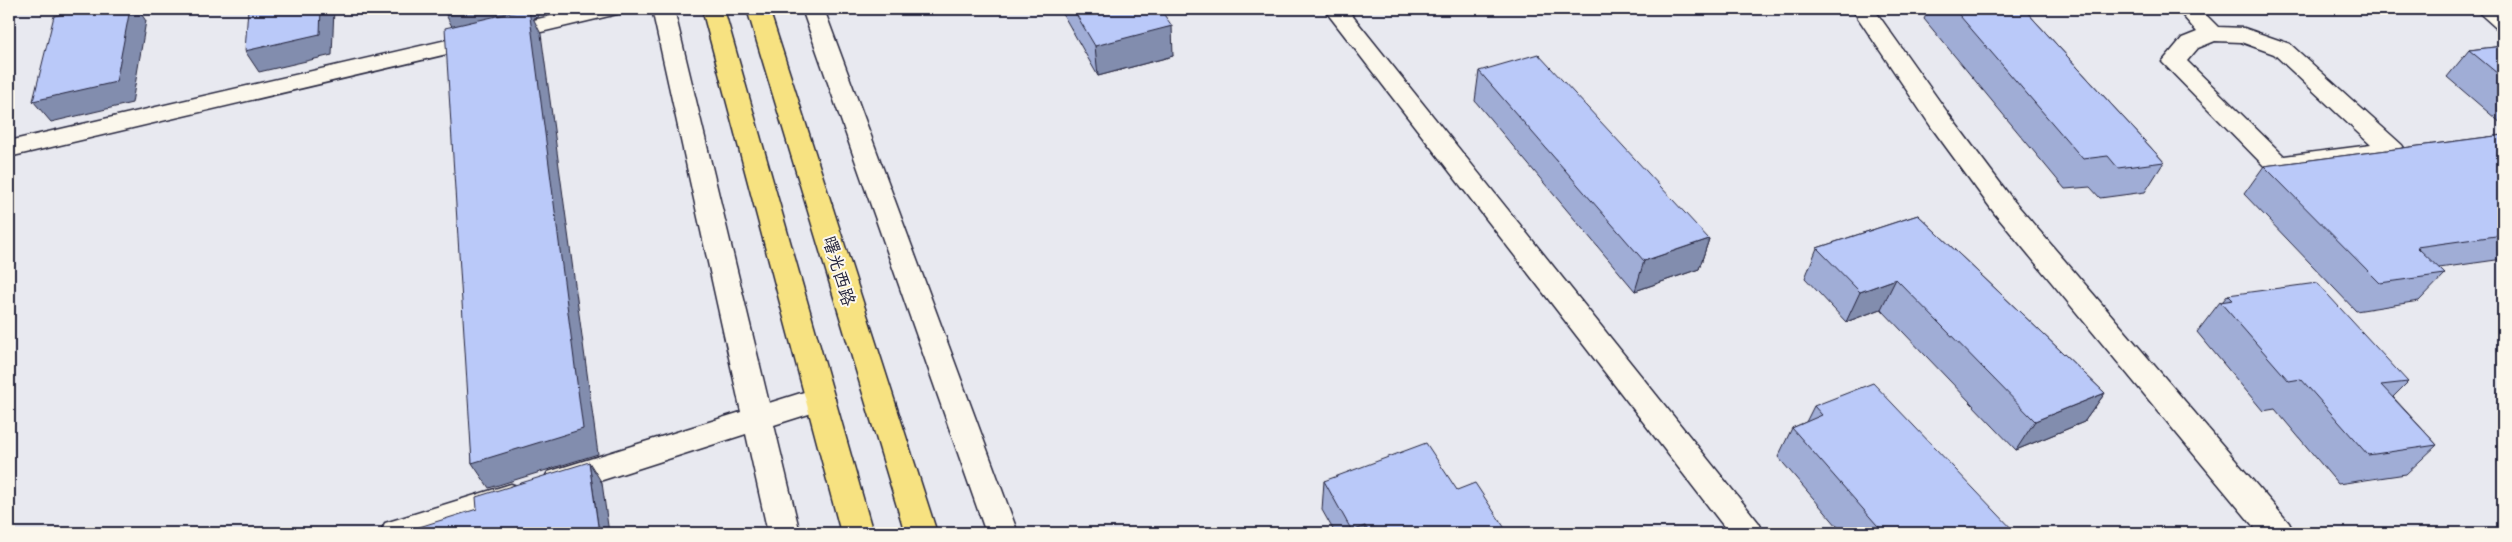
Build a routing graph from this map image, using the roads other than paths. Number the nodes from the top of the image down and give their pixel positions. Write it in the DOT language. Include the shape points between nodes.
graph roads {
  1 [pos="609,9"];
  2 [pos="663,9"];
  3 [pos="713,9"];
  4 [pos="758,9"];
  5 [pos="813,9"];
  6 [pos="1335,9"];
  7 [pos="1863,9"];
  8 [pos="2188,9"];
  9 [pos="2486,9"];
  10 [pos="2503,22"];
  11 [pos="2212,34"];
  12 [pos="9,149"];
  13 [pos="820,399"];
  14 [pos="757,419"];
  15 [pos="396,533"];
  16 [pos="784,533"];
  17 [pos="856,533"];
  18 [pos="920,533"];
  19 [pos="1002,533"];
  20 [pos="1748,533"];
  21 [pos="2278,533"];
  1 -- 12 [label="street"];
  2 -- 14 [label="street"];
  3 -- 13 [label="main road"];
  4 -- 18 [label="main road, 曙光西路"];
  5 -- 19 [label="street"];
  6 -- 20 [label="street"];
  7 -- 21 [label="street" via="2004,207"];
  8 -- 11 [label="street"];
  9 -- 10 [label="street"];
  11 -- 11 [label="street" via="2244,36 2282,49 2393,151 2278,165 2174,62 2190,43"];
  13 -- 14 [label="street"];
  13 -- 17 [label="main road"];
  14 -- 15 [label="street"];
  14 -- 16 [label="street"];
}
